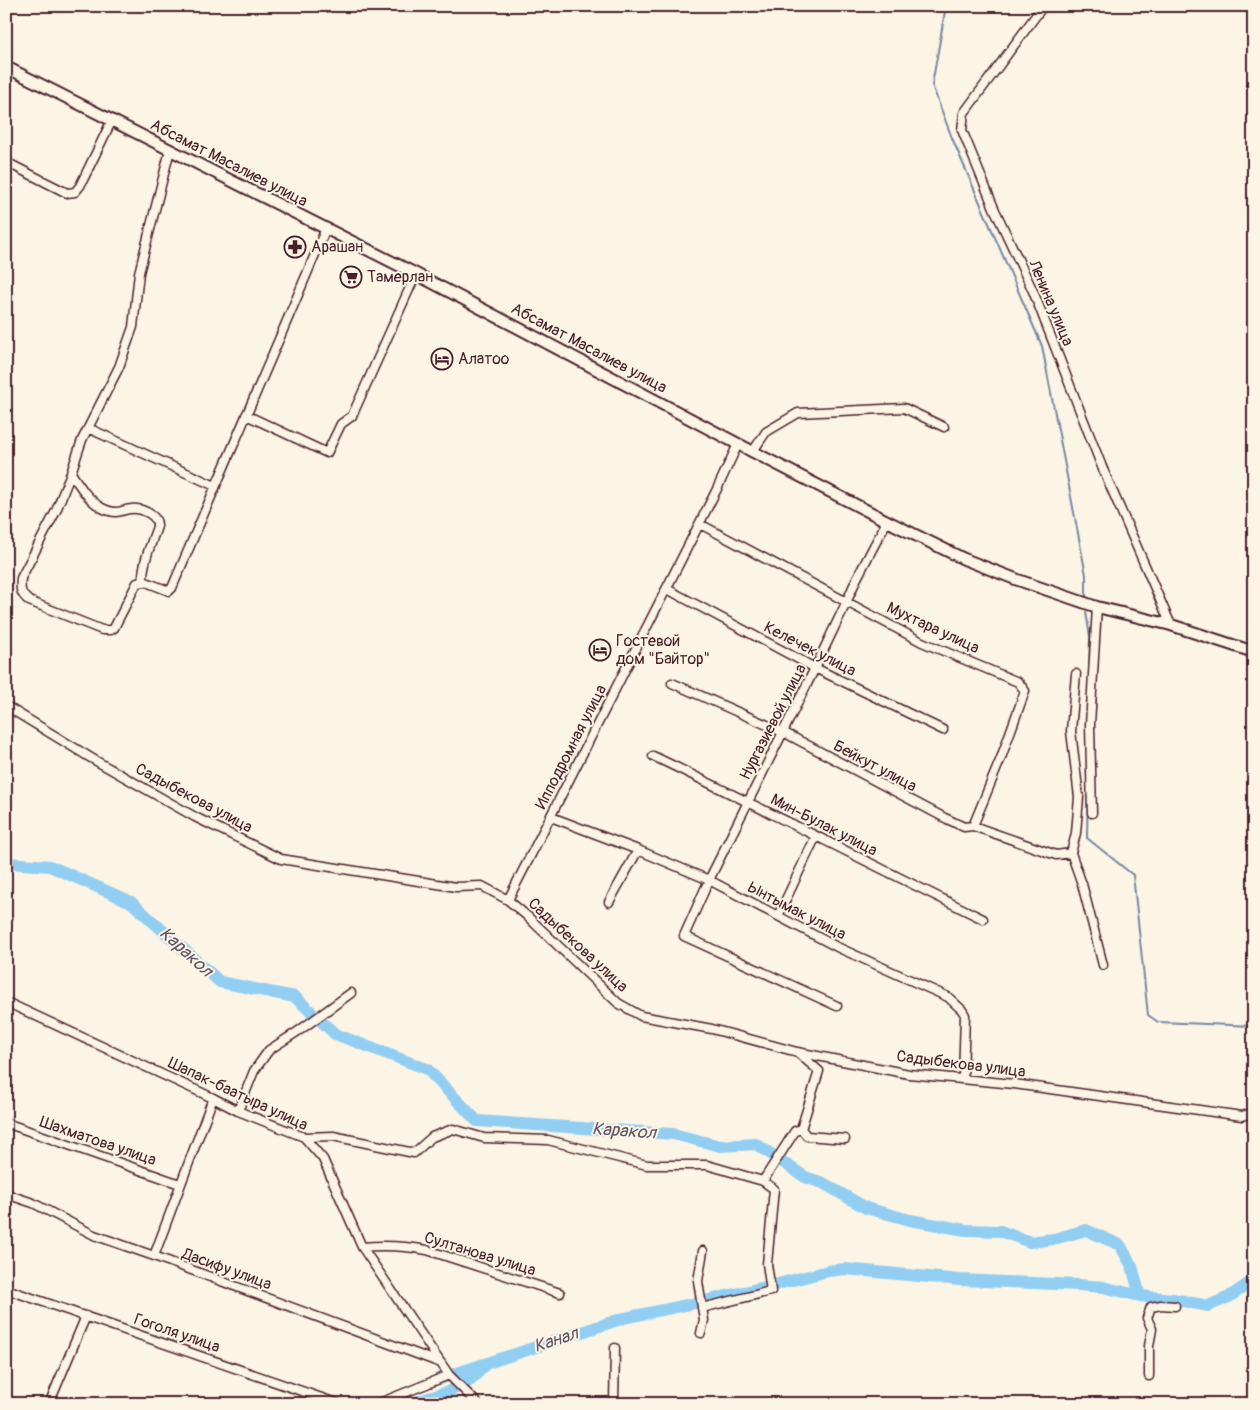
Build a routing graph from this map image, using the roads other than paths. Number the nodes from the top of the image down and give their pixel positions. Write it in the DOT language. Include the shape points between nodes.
graph roads {
  1 [pos="1043,6"];
  2 [pos="6,67"];
  3 [pos="112,120"];
  4 [pos="170,150"];
  5 [pos="6,162"];
  6 [pos="326,228"];
  7 [pos="416,274"];
  8 [pos="246,415"];
  9 [pos="944,427"];
  10 [pos="88,428"];
  11 [pos="738,444"];
  12 [pos="753,451"];
  13 [pos="71,474"];
  14 [pos="215,486"];
  15 [pos="887,521"];
  16 [pos="700,524"];
  17 [pos="143,582"];
  18 [pos="667,589"];
  19 [pos="847,601"];
  20 [pos="1097,607"];
  21 [pos="1171,625"];
  22 [pos="1254,652"];
  23 [pos="815,668"];
  24 [pos="1076,674"];
  25 [pos="672,683"];
  26 [pos="6,706"];
  27 [pos="943,730"];
  28 [pos="783,732"];
  29 [pos="653,756"];
  30 [pos="748,801"];
  31 [pos="1092,813"];
  32 [pos="551,817"];
  33 [pos="973,826"];
  34 [pos="816,836"];
  35 [pos="638,850"];
  36 [pos="1071,853"];
  37 [pos="709,880"];
  38 [pos="508,900"];
  39 [pos="610,902"];
  40 [pos="778,916"];
  41 [pos="983,919"];
  42 [pos="1102,965"];
  43 [pos="351,993"];
  44 [pos="6,1002"];
  45 [pos="837,1006"];
  46 [pos="797,1052"];
  47 [pos="831,1058"];
  48 [pos="819,1071"];
  49 [pos="963,1078"];
  50 [pos="213,1098"];
  51 [pos="1254,1110"];
  52 [pos="238,1111"];
  53 [pos="6,1123"];
  54 [pos="801,1129"];
  55 [pos="304,1137"];
  56 [pos="845,1139"];
  57 [pos="764,1182"];
  58 [pos="180,1184"];
  59 [pos="6,1194"];
  60 [pos="362,1247"];
  61 [pos="703,1251"];
  62 [pos="154,1256"];
  63 [pos="6,1289"];
  64 [pos="560,1293"];
  65 [pos="1175,1306"];
  66 [pos="702,1308"];
  67 [pos="86,1316"];
  68 [pos="701,1333"];
  69 [pos="615,1348"];
  70 [pos="441,1363"];
  71 [pos="449,1375"];
  72 [pos="1149,1376"];
  73 [pos="49,1404"];
  74 [pos="339,1404"];
  75 [pos="377,1404"];
  76 [pos="478,1404"];
  77 [pos="614,1404"];
  1 -- 21 [label="street, Ленина улица" via="964,113 962,130 1033,291 1102,467"];
  2 -- 3 [label="street, Абсамат Масалиев улица"];
  3 -- 4 [label="street, Абсамат Масалиев улица"];
  3 -- 5 [label="street" via="75,192 68,193"];
  4 -- 6 [label="street, Абсамат Масалиев улица"];
  4 -- 10 [label="street" via="138,272 133,327 119,367"];
  6 -- 7 [label="street, Абсамат Масалиев улица"];
  6 -- 8 [label="street"];
  7 -- 8 [label="street" via="352,416 341,424 327,454"];
  7 -- 11 [label="street, Абсамат Масалиев улица"];
  8 -- 14 [label="street"];
  9 -- 12 [label="street" via="904,408 798,413 766,432"];
  10 -- 13 [label="street"];
  10 -- 14 [label="street"];
  11 -- 12 [label="street, Абсамат Масалиев улица"];
  11 -- 16 [label="street, Ипподромная улица"];
  12 -- 15 [label="street, Абсамат Масалиев улица"];
  13 -- 17 [label="street" via="86,495 101,507 118,512 139,509 153,517 157,526 142,575"];
  13 -- 17 [label="street" via="56,511 21,578 23,596 108,631 114,628 138,583"];
  14 -- 17 [label="street" via="172,588 166,590"];
  15 -- 19 [label="street, Нургазиевой улица"];
  15 -- 20 [label="street, Абсамат Масалиев улица" via="964,559"];
  16 -- 18 [label="street, Ипподромная улица"];
  16 -- 19 [label="street, Мухтара улица"];
  18 -- 23 [label="street, Келечек улица"];
  18 -- 32 [label="street, Ипподромная улица"];
  19 -- 23 [label="street, Нургазиевой улица"];
  19 -- 33 [label="street, Мухтара улица" via="922,642 1018,682 1025,691"];
  20 -- 21 [label="street, Абсамат Масалиев улица"];
  20 -- 31 [label="street" via="1090,725"];
  21 -- 22 [label="street, Абсамат Масалиев улица"];
  23 -- 27 [label="street, Келечек улица"];
  23 -- 28 [label="street, Нургазиевой улица"];
  24 -- 36 [label="street" via="1071,731 1078,797"];
  25 -- 28 [label="street, Бейкут улица"];
  26 -- 38 [label="street, Садыбекова улица" via="195,818 281,859 456,887 482,886"];
  28 -- 30 [label="street, Нургазиевой улица"];
  28 -- 33 [label="street, Бейкут улица" via="945,818"];
  29 -- 30 [label="street, Мин-Булак улица"];
  30 -- 34 [label="street, Мин-Булак улица"];
  30 -- 37 [label="street, Нургазиевой улица"];
  32 -- 35 [label="street, Ынтымак улица"];
  32 -- 38 [label="street, Ипподромная улица"];
  33 -- 36 [label="street, Бейкут улица" via="1056,855"];
  34 -- 40 [label="street"];
  34 -- 41 [label="street, Мин-Булак улица"];
  35 -- 37 [label="street, Ынтымак улица"];
  35 -- 39 [label="street"];
  36 -- 42 [label="street"];
  37 -- 40 [label="street, Ынтымак улица"];
  37 -- 45 [label="street, Нургазиевой улица" via="684,936"];
  38 -- 46 [label="street, Садыбекова улица" via="618,1003 641,1016"];
  40 -- 49 [label="street, Ынтымак улица" via="837,947 948,997 965,1015"];
  43 -- 52 [label="street" via="269,1050 254,1071"];
  44 -- 50 [label="street, Шапак-баатыра улица"];
  46 -- 47 [label="street, Садыбекова улица"];
  46 -- 48 [label="street"];
  47 -- 48 [label="street"];
  47 -- 49 [label="street, Садыбекова улица" via="909,1074"];
  48 -- 54 [label="street"];
  49 -- 51 [label="street, Садыбекова улица" via="1242,1116"];
  50 -- 52 [label="street, Шапак-баатыра улица"];
  50 -- 58 [label="street"];
  52 -- 55 [label="street, Шапак-баатыра улица"];
  53 -- 58 [label="street, Шахматова улица"];
  54 -- 56 [label="street" via="807,1136"];
  54 -- 57 [label="street" via="795,1131"];
  55 -- 57 [label="street" via="333,1136 414,1153 432,1137 453,1130 484,1138 548,1140 647,1166 707,1165"];
  55 -- 60 [label="street, Шапак-баатыра улица" via="323,1159"];
  57 -- 66 [label="street" via="774,1189 767,1264 772,1291"];
  58 -- 62 [label="street"];
  59 -- 62 [label="street, Дасифу улица" via="33,1203 94,1235"];
  60 -- 64 [label="street, Султанова улица" via="427,1250"];
  60 -- 70 [label="street, Шапак-баатыра улица"];
  61 -- 66 [label="street" via="698,1281"];
  62 -- 70 [label="street, Дасифу улица"];
  63 -- 67 [label="street, Гоголя улица"];
  65 -- 72 [label="street" via="1151,1307 1147,1318 1152,1329"];
  66 -- 68 [label="street"];
  67 -- 73 [label="street"];
  67 -- 74 [label="street, Гоголя улица"];
  69 -- 77 [label="street"];
  70 -- 71 [label="street, Шапак-баатыра улица"];
  71 -- 75 [label="street"];
  71 -- 76 [label="street, Шапак-баатыра улица"];
}
